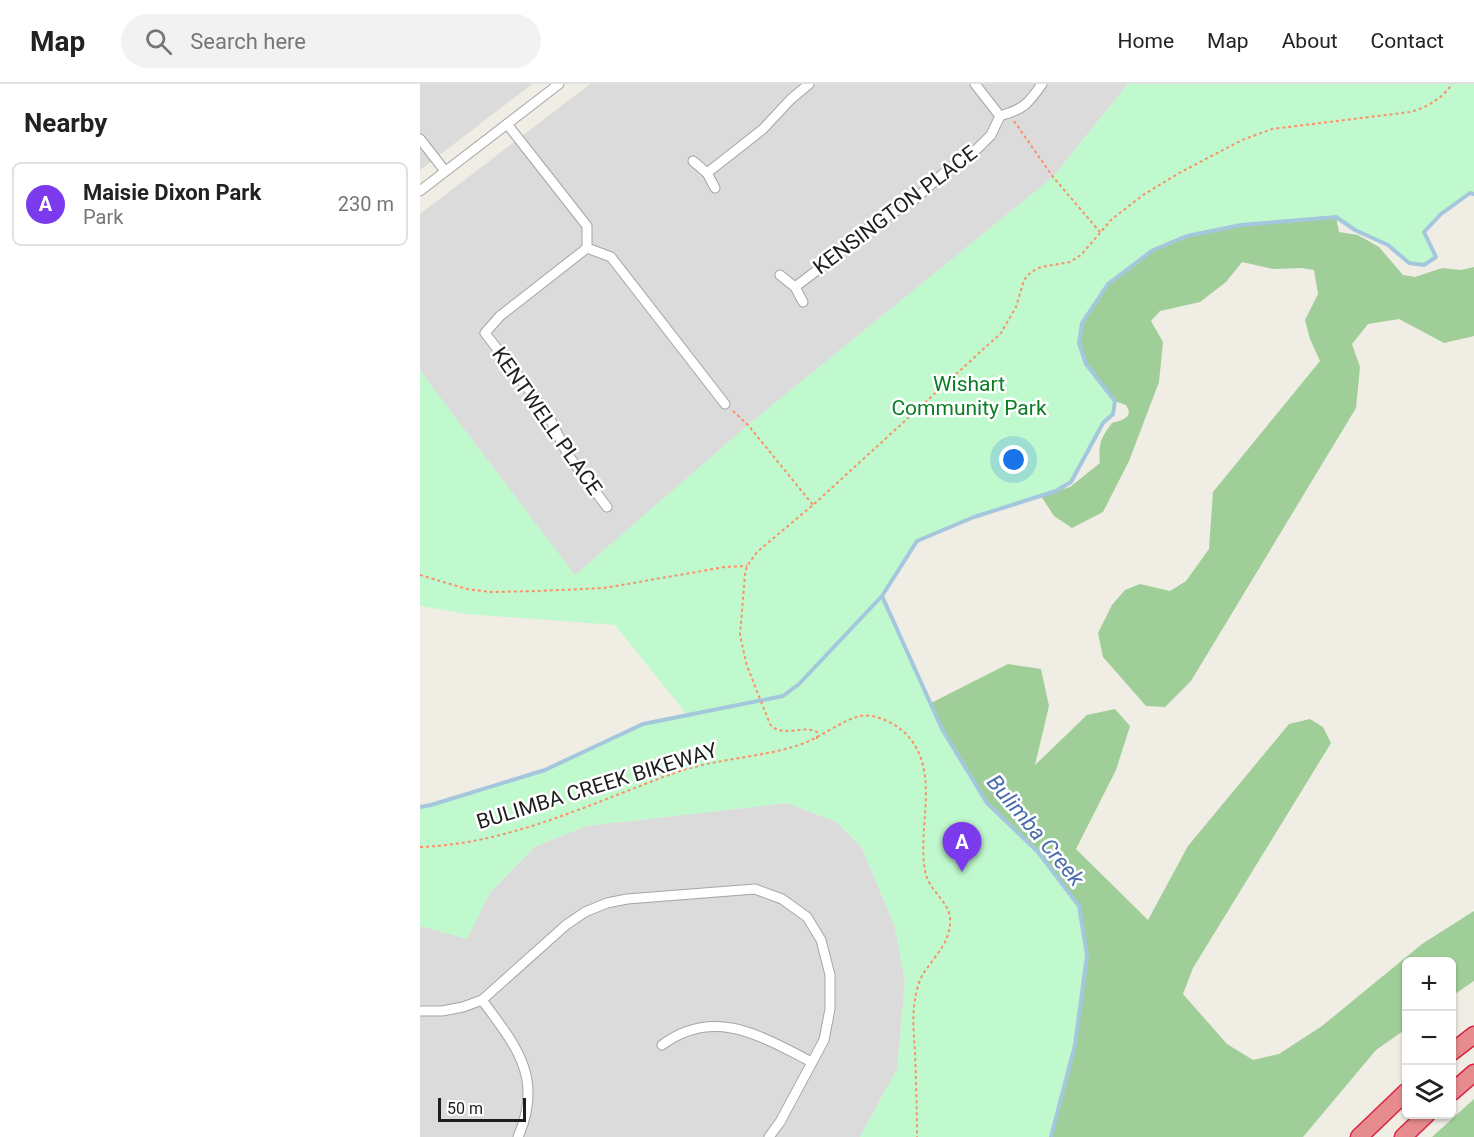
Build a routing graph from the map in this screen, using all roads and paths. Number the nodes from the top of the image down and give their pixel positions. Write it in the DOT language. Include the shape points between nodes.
graph roads {
  1 [pos="559,84"];
  2 [pos="809,84"];
  3 [pos="975,84"];
  4 [pos="1042,84"];
  5 [pos="1452,84"];
  6 [pos="1005,115"];
  7 [pos="507,124"];
  8 [pos="420,139"];
  9 [pos="693,161"];
  10 [pos="444,171"];
  11 [pos="707,173"];
  12 [pos="715,188"];
  13 [pos="420,191"];
  14 [pos="1101,232"];
  15 [pos="587,248"];
  16 [pos="780,275"];
  17 [pos="795,287"];
  18 [pos="803,302"];
  19 [pos="725,404"];
  20 [pos="813,505"];
  21 [pos="607,507"];
  22 [pos="747,566"];
  23 [pos="420,575"];
  24 [pos="817,739"];
  25 [pos="420,847"];
  26 [pos="483,1000"];
  27 [pos="420,1011"];
  28 [pos="1474,1035"];
  29 [pos="662,1045"];
  30 [pos="1456,1049"];
  31 [pos="813,1062"];
  32 [pos="1474,1073"];
  33 [pos="1456,1089"];
  34 [pos="1402,1097"];
  35 [pos="1422,1119"];
  36 [pos="518,1137"];
  37 [pos="769,1137"];
  38 [pos="917,1137"];
  39 [pos="1359,1137"];
  40 [pos="1403,1137"];
  1 -- 7 [label="street"];
  2 -- 11 [label="street" via="763,129"];
  3 -- 6 [label="street"];
  4 -- 6 [label="street, KENSINGTON PLACE" via="1018,111"];
  5 -- 14 [label="path" via="1423,109 1260,132 1143,195"];
  6 -- 14 [label="path"];
  6 -- 17 [label="street, KENSINGTON PLACE" via="978,148"];
  7 -- 10 [label="street"];
  7 -- 15 [label="street" via="587,226"];
  8 -- 10 [label="street"];
  9 -- 11 [label="street"];
  10 -- 13 [label="street"];
  11 -- 12 [label="street"];
  14 -- 20 [label="path" via="1070,262 1031,272 1001,333"];
  15 -- 19 [label="street" via="611,257"];
  15 -- 21 [label="street, KENTWELL PLACE" via="500,316 485,333 536,399 568,455"];
  16 -- 17 [label="street, KENSINGTON PLACE"];
  17 -- 18 [label="street, KENSINGTON PLACE"];
  19 -- 20 [label="path" via="748,425"];
  20 -- 22 [label="path" via="757,552"];
  22 -- 23 [label="path" via="604,588 538,591 467,589"];
  22 -- 24 [label="path" via="740,635 755,689 774,729 811,729 817,732"];
  24 -- 25 [label="path, BULIMBA CREEK BIKEWAY" via="777,752 678,772 513,831 461,843"];
  24 -- 38 [label="path, BULIMBA CREEK BIKEWAY" via="860,716 875,717 907,735 925,767 926,874 934,893 949,908 951,921 944,945 922,975 914,1001"];
  26 -- 27 [label="street" via="442,1011"];
  26 -- 31 [label="street" via="585,912 627,899 754,889 783,899 807,917 821,940 830,975 830,1009 825,1040"];
  26 -- 36 [label="street" via="512,1040 525,1071 528,1109"];
  28 -- 30 [label="highway"];
  29 -- 31 [label="street" via="699,1028 737,1028"];
  31 -- 37 [label="street"];
  32 -- 33 [label="highway"];
  34 -- 39 [label="highway"];
  35 -- 40 [label="highway"];
}
